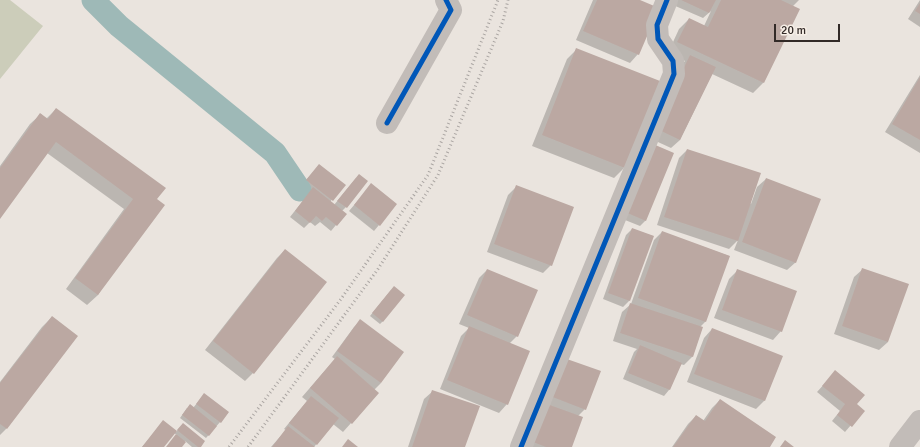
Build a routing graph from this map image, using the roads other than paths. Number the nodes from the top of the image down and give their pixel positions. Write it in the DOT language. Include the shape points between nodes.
graph roads {
  1 [pos="446,0"];
  2 [pos="667,0"];
  3 [pos="387,123"];
  4 [pos="920,421"];
  5 [pos="521,447"];
  6 [pos="900,447"];
  1 -- 3 [label="street" via="451,10"];
  2 -- 5 [label="street" via="657,24 658,39 673,61 674,74"];
  4 -- 6 [label="street"];
}
